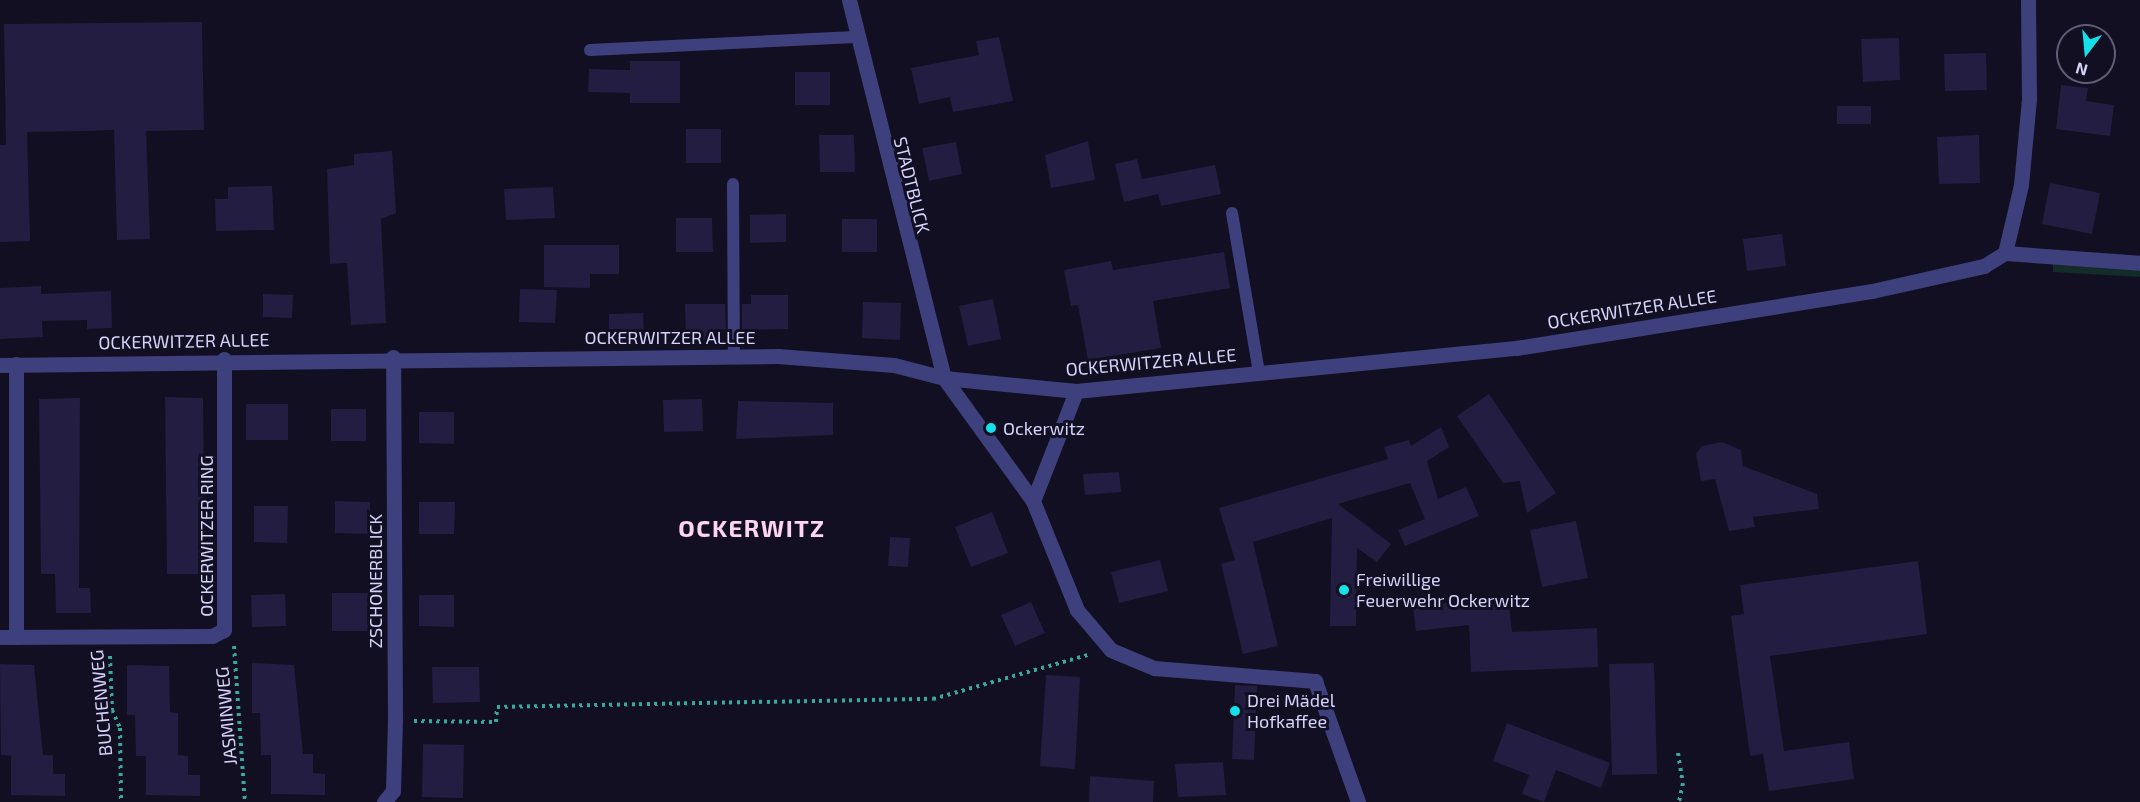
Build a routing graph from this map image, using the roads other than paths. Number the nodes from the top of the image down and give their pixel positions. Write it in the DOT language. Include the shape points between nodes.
graph roads {
  1 [pos="849,0"];
  2 [pos="2028,0"];
  3 [pos="855,38"];
  4 [pos="590,50"];
  5 [pos="733,184"];
  6 [pos="1232,213"];
  7 [pos="2005,253"];
  8 [pos="2140,263"];
  9 [pos="734,356"];
  10 [pos="393,357"];
  11 [pos="224,359"];
  12 [pos="16,364"];
  13 [pos="0,366"];
  14 [pos="1259,372"];
  15 [pos="944,378"];
  16 [pos="1076,391"];
  17 [pos="1033,501"];
  18 [pos="16,637"];
  19 [pos="0,638"];
  20 [pos="384,802"];
  21 [pos="1358,802"];
  1 -- 3 [label="street, STADTBLICK"];
  2 -- 7 [label="street" via="2029,99 2019,195"];
  3 -- 4 [label="lane"];
  3 -- 15 [label="street, STADTBLICK"];
  5 -- 9 [label="lane"];
  6 -- 14 [label="lane"];
  7 -- 8 [label="street"];
  7 -- 14 [label="street, OCKERWITZER ALLEE" via="1983,266 1939,278 1516,348"];
  9 -- 10 [label="street, OCKERWITZER ALLEE"];
  9 -- 15 [label="street, OCKERWITZER ALLEE" via="894,365"];
  10 -- 11 [label="street, OCKERWITZER ALLEE"];
  10 -- 20 [label="street, ZSCHONERBLICK" via="395,720 393,791"];
  11 -- 12 [label="street, OCKERWITZER ALLEE"];
  11 -- 18 [label="street, OCKERWITZER RING" via="225,630 212,636"];
  12 -- 13 [label="street, OCKERWITZER ALLEE"];
  12 -- 18 [label="street"];
  14 -- 16 [label="street, OCKERWITZER ALLEE"];
  15 -- 16 [label="street, OCKERWITZER ALLEE"];
  15 -- 17 [label="street"];
  16 -- 17 [label="street"];
  17 -- 21 [label="street" via="1077,610 1111,650 1154,668 1315,681"];
  18 -- 19 [label="street, OCKERWITZER RING"];
}
